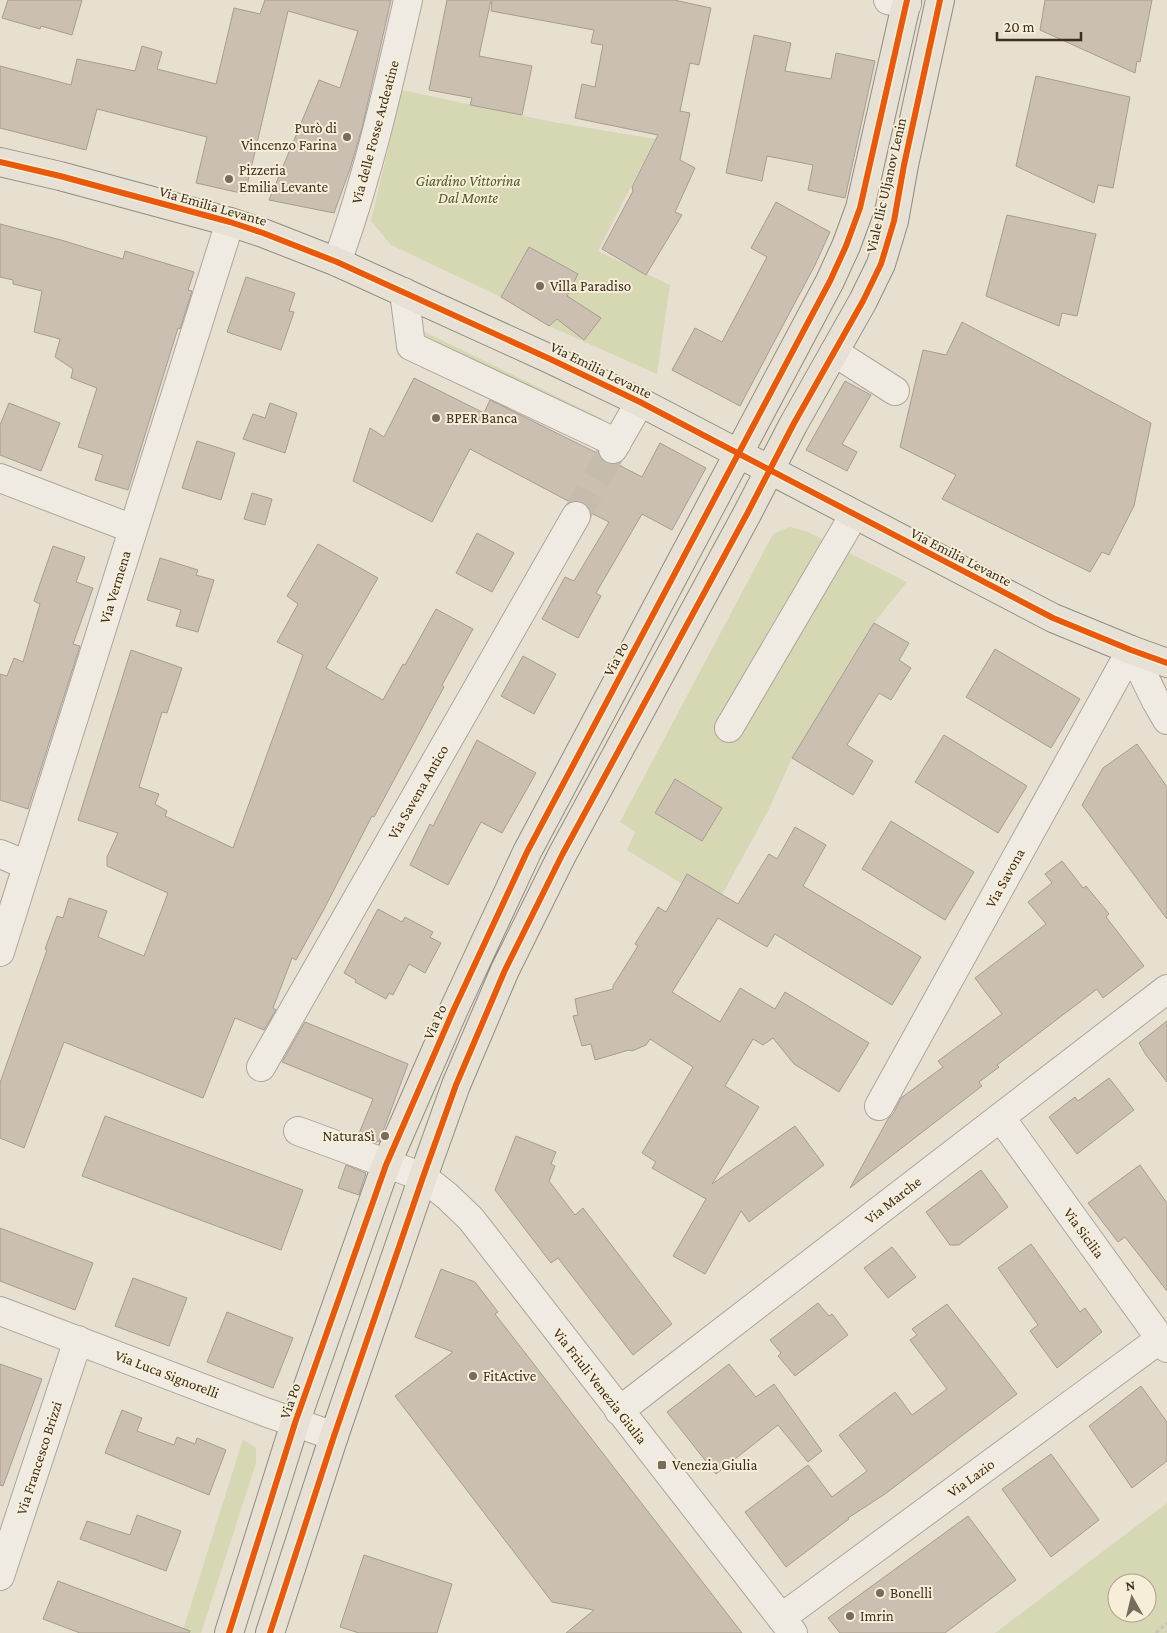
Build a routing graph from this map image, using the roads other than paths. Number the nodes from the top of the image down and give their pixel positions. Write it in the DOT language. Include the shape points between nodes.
graph roads {
  1 [pos="408,0"];
  2 [pos="940,0"];
  3 [pos="901,1"];
  4 [pos="0,162"];
  5 [pos="230,222"];
  6 [pos="337,262"];
  7 [pos="404,292"];
  8 [pos="834,352"];
  9 [pos="895,391"];
  10 [pos="640,402"];
  11 [pos="740,454"];
  12 [pos="770,470"];
  13 [pos="0,478"];
  14 [pos="854,515"];
  15 [pos="576,516"];
  16 [pos="133,529"];
  17 [pos="1131,650"];
  18 [pos="1167,663"];
  19 [pos="1167,720"];
  20 [pos="729,728"];
  21 [pos="0,854"];
  22 [pos="27,865"];
  23 [pos="0,952"];
  24 [pos="1167,990"];
  25 [pos="261,1067"];
  26 [pos="879,1106"];
  27 [pos="1000,1118"];
  28 [pos="298,1131"];
  29 [pos="386,1165"];
  30 [pos="422,1177"];
  31 [pos="0,1311"];
  32 [pos="78,1340"];
  33 [pos="1164,1344"];
  34 [pos="619,1411"];
  35 [pos="295,1423"];
  36 [pos="334,1436"];
  37 [pos="0,1576"];
  38 [pos="787,1625"];
  39 [pos="229,1633"];
  40 [pos="270,1633"];
  1 -- 6 [label="street, Via delle Fosse Ardeatine" via="391,75"];
  2 -- 8 [label="main road, Viale Ilic Uljanov Lenin" via="894,222 881,264"];
  3 -- 11 [label="main road, Viale Ilic Uljanov Lenin" via="860,208 830,281"];
  4 -- 5 [label="main road, Via Emilia Levante"];
  5 -- 6 [label="main road, Via Emilia Levante"];
  5 -- 16 [label="street, Via Vermena"];
  6 -- 7 [label="main road, Via Emilia Levante"];
  7 -- 10 [label="main road, Via Emilia Levante"];
  7 -- 10 [label="street" via="411,346 615,446"];
  8 -- 9 [label="street"];
  8 -- 12 [label="main road, Viale Ilic Uljanov Lenin"];
  10 -- 11 [label="main road, Via Emilia Levante"];
  11 -- 12 [label="main road, Via Emilia Levante"];
  11 -- 29 [label="main road, Via Po" via="527,852"];
  12 -- 14 [label="main road, Via Emilia Levante"];
  12 -- 30 [label="main road" via="562,855 505,970 456,1085"];
  13 -- 16 [label="street"];
  14 -- 17 [label="main road, Via Emilia Levante" via="1053,618"];
  14 -- 20 [label="street"];
  15 -- 25 [label="street, Via Savena Antico"];
  16 -- 22 [label="street, Via Vermena"];
  17 -- 18 [label="main road, Via Emilia Levante"];
  17 -- 19 [label="street"];
  17 -- 26 [label="street, Via Savona"];
  21 -- 22 [label="street"];
  22 -- 23 [label="street, Via Vermena"];
  24 -- 27 [label="street, Via Marche"];
  27 -- 33 [label="street, Via Sicilia"];
  27 -- 34 [label="street, Via Marche"];
  28 -- 29 [label="street, Via Friuli Venezia Giulia"];
  29 -- 30 [label="street, Via Friuli Venezia Giulia"];
  29 -- 35 [label="main road, Via Po"];
  30 -- 34 [label="street, Via Friuli Venezia Giulia" via="471,1219"];
  30 -- 36 [label="main road"];
  31 -- 32 [label="street, Via Luca Signorelli"];
  32 -- 35 [label="street, Via Luca Signorelli"];
  32 -- 37 [label="street, Via Francesco Brizzi"];
  33 -- 38 [label="street, Via Lazio"];
  34 -- 38 [label="street, Via Friuli Venezia Giulia"];
  35 -- 36 [label="street, Via Luca Signorelli"];
  35 -- 39 [label="main road, Via Po"];
  36 -- 40 [label="main road"];
}
